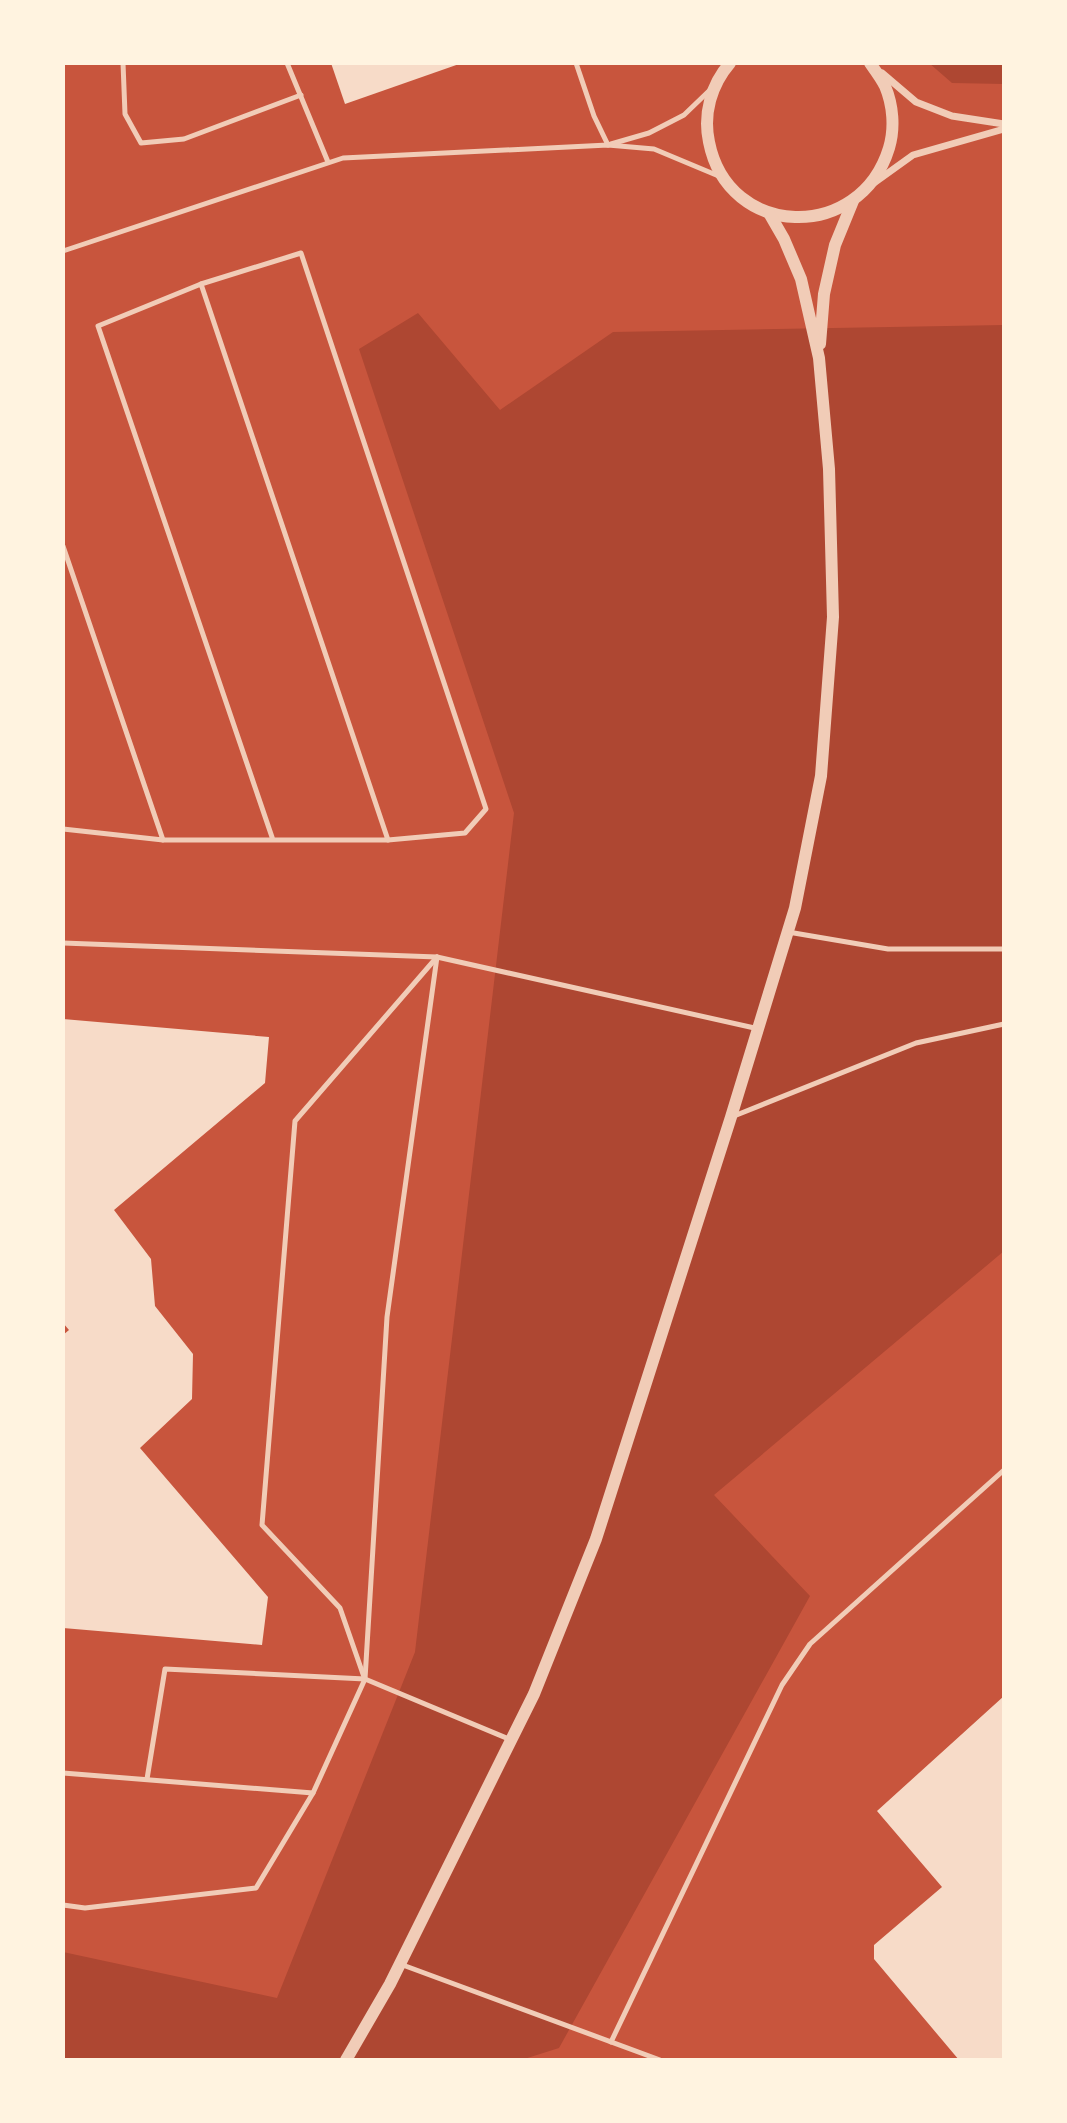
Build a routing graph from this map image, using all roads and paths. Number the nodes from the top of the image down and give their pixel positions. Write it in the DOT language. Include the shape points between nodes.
graph roads {
  1 [pos="123,63"];
  2 [pos="287,63"];
  3 [pos="576,63"];
  4 [pos="730,63"];
  5 [pos="870,63"];
  6 [pos="715,84"];
  7 [pos="301,95"];
  8 [pos="1004,127"];
  9 [pos="608,145"];
  10 [pos="328,162"];
  11 [pos="723,178"];
  12 [pos="871,186"];
  13 [pos="853,201"];
  14 [pos="769,213"];
  15 [pos="63,251"];
  16 [pos="201,284"];
  17 [pos="819,358"];
  18 [pos="63,546"];
  19 [pos="63,829"];
  20 [pos="163,840"];
  21 [pos="273,840"];
  22 [pos="388,840"];
  23 [pos="788,932"];
  24 [pos="63,943"];
  25 [pos="1004,949"];
  26 [pos="438,957"];
  27 [pos="1004,1024"];
  28 [pos="758,1029"];
  29 [pos="731,1117"];
  30 [pos="1004,1470"];
  31 [pos="365,1679"];
  32 [pos="511,1740"];
  33 [pos="63,1773"];
  34 [pos="147,1779"];
  35 [pos="313,1793"];
  36 [pos="63,1905"];
  37 [pos="400,1964"];
  38 [pos="611,2042"];
  39 [pos="346,2060"];
  40 [pos="660,2060"];
  1 -- 7 [label="lane" via="125,114 141,143 184,139"];
  2 -- 7 [label="lane"];
  3 -- 9 [label="lane"];
  4 -- 6 [label="street"];
  5 -- 8 [label="street" via="916,102 952,116"];
  5 -- 12 [label="street" via="884,85 892,111 892,138"];
  6 -- 9 [label="lane" via="684,114 649,133"];
  6 -- 11 [label="street" via="707,108 707,132"];
  7 -- 10 [label="lane"];
  8 -- 12 [label="street" via="913,155"];
  9 -- 10 [label="lane"];
  9 -- 11 [label="lane" via="654,149"];
  10 -- 15 [label="lane"];
  11 -- 14 [label="street" via="743,200"];
  12 -- 13 [label="street"];
  13 -- 14 [label="street" via="827,214 798,218"];
  13 -- 17 [label="street" via="835,245 824,294"];
  14 -- 17 [label="street" via="801,279"];
  16 -- 21 [label="lane" via="98,326"];
  16 -- 22 [label="lane"];
  16 -- 22 [label="lane" via="301,253 310,279 486,809 465,833"];
  17 -- 23 [label="street" via="829,469 833,617 821,776"];
  18 -- 20 [label="lane"];
  19 -- 20 [label="lane"];
  20 -- 21 [label="lane"];
  21 -- 22 [label="lane"];
  23 -- 25 [label="lane" via="888,949"];
  23 -- 28 [label="street"];
  24 -- 26 [label="lane"];
  26 -- 28 [label="lane"];
  26 -- 31 [label="lane" via="387,1317"];
  26 -- 31 [label="lane" via="295,1121 262,1525 340,1608"];
  27 -- 29 [label="lane" via="916,1043"];
  28 -- 29 [label="street"];
  29 -- 32 [label="street" via="596,1539"];
  30 -- 38 [label="lane" via="810,1644 782,1685"];
  31 -- 32 [label="lane"];
  31 -- 34 [label="lane" via="165,1669"];
  31 -- 35 [label="lane"];
  32 -- 37 [label="street"];
  33 -- 34 [label="lane"];
  34 -- 35 [label="lane"];
  35 -- 36 [label="lane" via="256,1888 85,1908"];
  37 -- 38 [label="lane"];
  37 -- 39 [label="street"];
  38 -- 40 [label="lane"];
}
